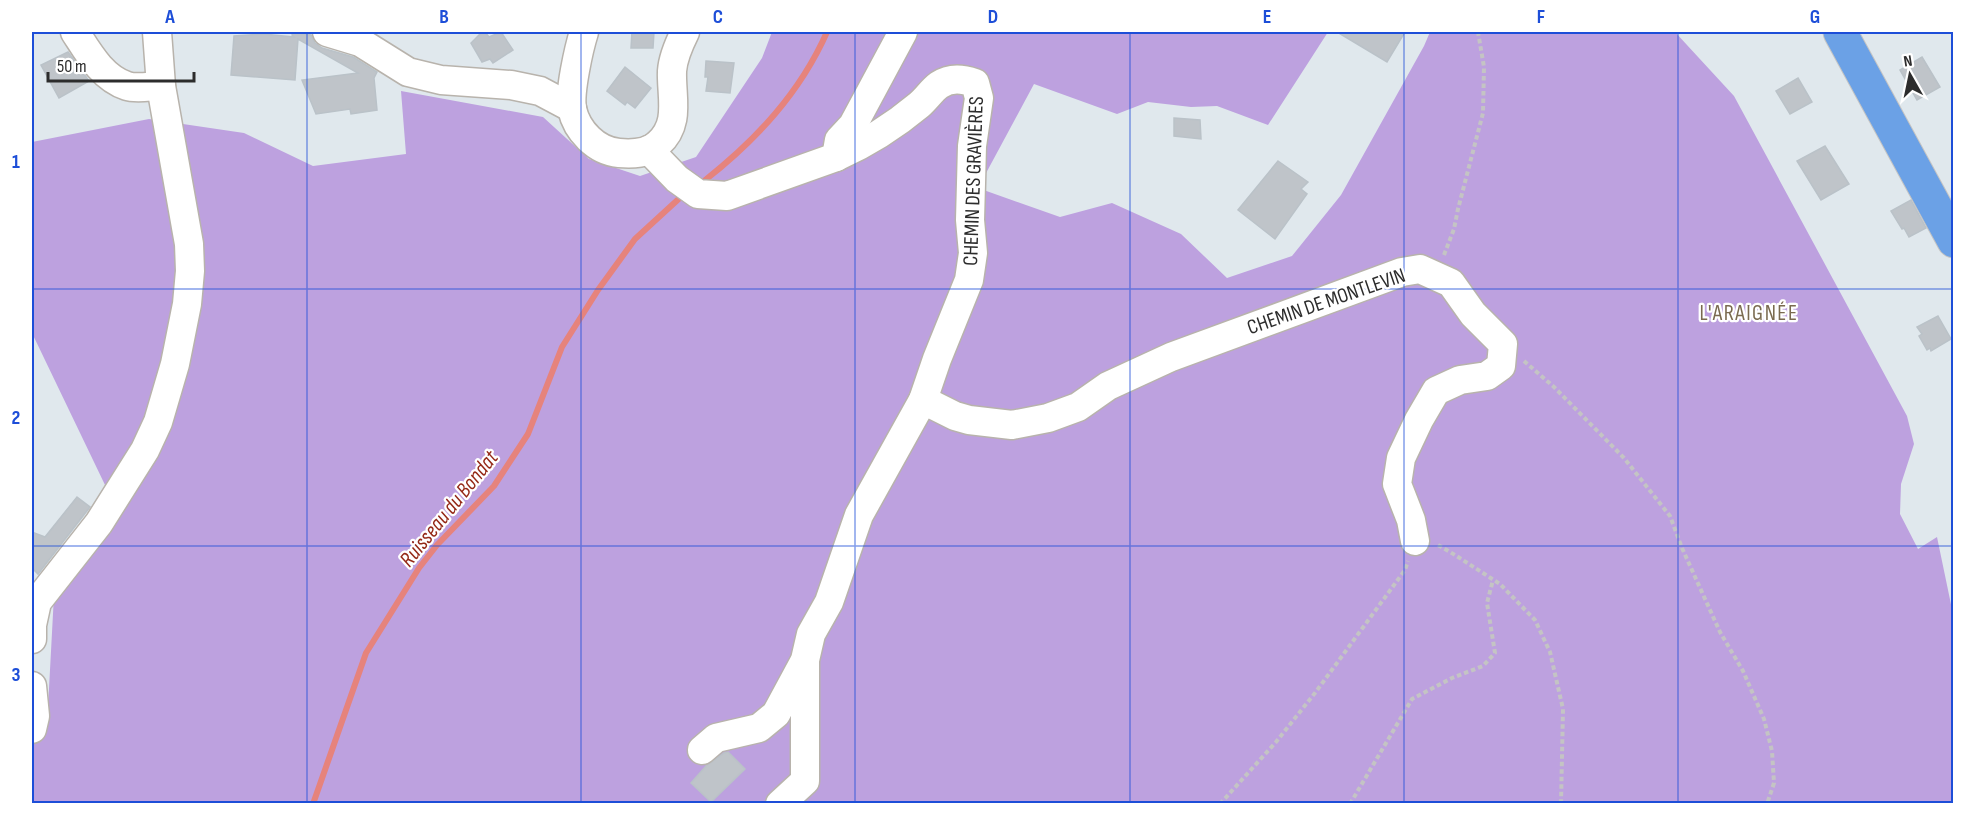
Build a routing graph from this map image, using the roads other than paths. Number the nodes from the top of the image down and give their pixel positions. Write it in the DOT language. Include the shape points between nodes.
graph roads {
  1 [pos="75,32"];
  2 [pos="157,32"];
  3 [pos="327,32"];
  4 [pos="584,32"];
  5 [pos="685,32"];
  6 [pos="903,32"];
  7 [pos="1840,32"];
  8 [pos="160,86"];
  9 [pos="572,108"];
  10 [pos="649,150"];
  11 [pos="836,157"];
  12 [pos="1953,242"];
  13 [pos="923,400"];
  14 [pos="1415,541"];
  15 [pos="32,639"];
  16 [pos="805,660"];
  17 [pos="32,686"];
  18 [pos="32,729"];
  19 [pos="702,750"];
  20 [pos="780,804"];
  1 -- 8 [label="street" via="109,77 128,87"];
  2 -- 8 [label="street"];
  3 -- 9 [label="street" via="360,42 408,72 441,80 540,91"];
  4 -- 9 [label="street"];
  5 -- 10 [label="street" via="672,69 675,110 669,130"];
  6 -- 11 [label="street" via="853,125 839,140"];
  7 -- 12 [label="main road"];
  8 -- 15 [label="street" via="189,244 187,304 175,364 158,422 145,450 99,523 38,602"];
  9 -- 10 [label="street" via="581,132 595,145 616,153 639,154"];
  10 -- 11 [label="street" via="698,194 718,195"];
  11 -- 13 [label="street, CHEMIN DES GRAVIÈRES" via="883,133 939,85 962,79 975,83 980,99 972,146 973,254 969,280"];
  13 -- 14 [label="street, CHEMIN DE MONTLEVIN" via="969,420 1012,425 1048,418 1078,407 1108,386 1171,357 1402,272 1420,269 1451,284 1473,314 1503,344 1500,366 1487,376 1460,380 1436,392 1401,458 1397,484"];
  13 -- 16 [label="street" via="859,515 829,602 811,634"];
  16 -- 19 [label="street" via="776,714 759,728 716,738"];
  16 -- 20 [label="street" via="805,781"];
  17 -- 18 [label="street"];
}
